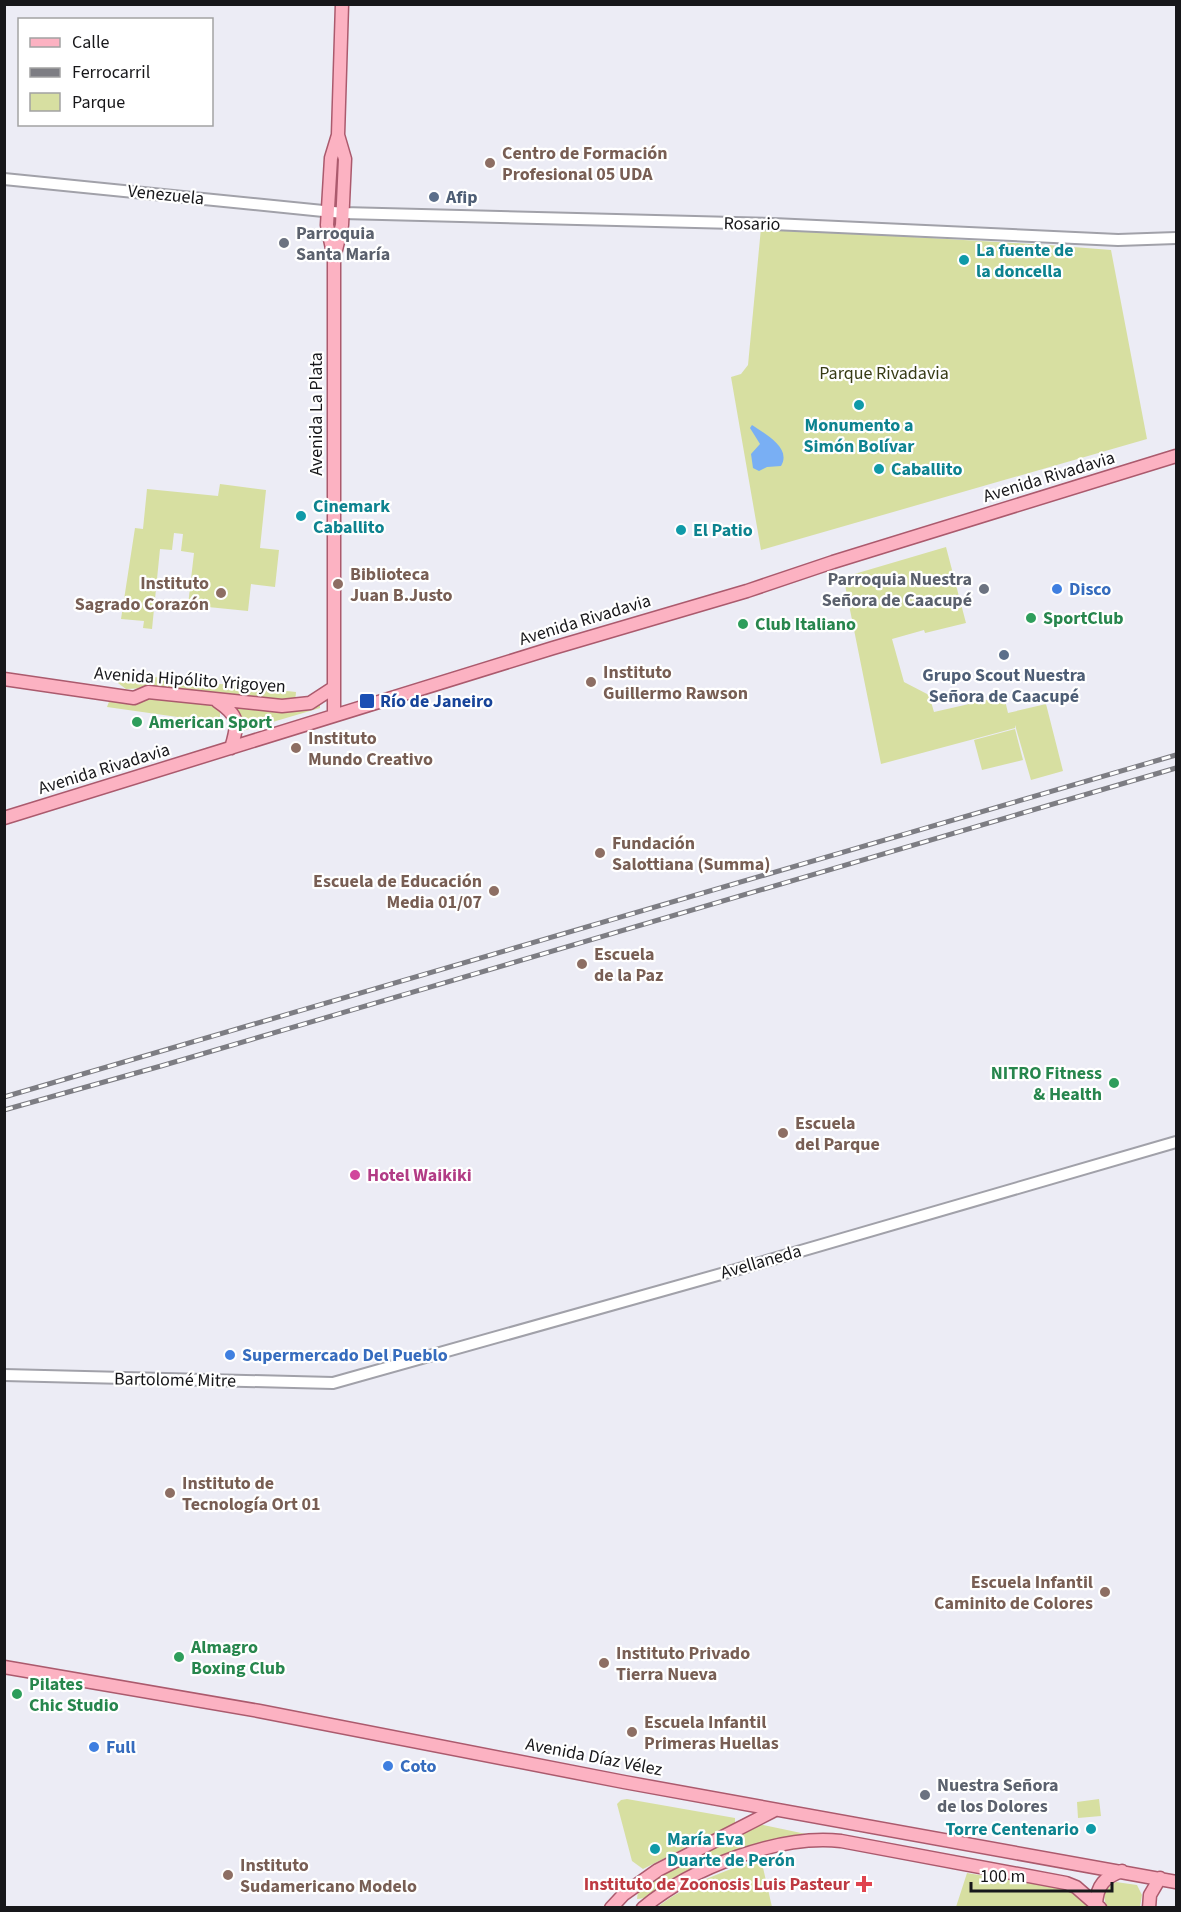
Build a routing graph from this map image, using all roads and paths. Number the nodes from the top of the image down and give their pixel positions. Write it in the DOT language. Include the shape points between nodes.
graph roads {
  1 [pos="342,4"];
  2 [pos="338,135"];
  3 [pos="4,180"];
  4 [pos="328,212"];
  5 [pos="343,213"];
  6 [pos="1176,238"];
  7 [pos="334,258"];
  8 [pos="1176,456"];
  9 [pos="4,679"];
  10 [pos="333,688"];
  11 [pos="215,700"];
  12 [pos="334,715"];
  13 [pos="231,748"];
  14 [pos="4,818"];
  15 [pos="1176,1142"];
  16 [pos="4,1375"];
  17 [pos="344,1381"];
  18 [pos="4,1667"];
  19 [pos="776,1809"];
  20 [pos="834,1820"];
  21 [pos="812,1841"];
  22 [pos="1012,1852"];
  23 [pos="1122,1871"];
  24 [pos="1027,1876"];
  25 [pos="1160,1878"];
  26 [pos="1176,1882"];
  27 [pos="1098,1906"];
  28 [pos="1148,1907"];
  29 [pos="611,1908"];
  30 [pos="643,1908"];
  1 -- 2 [label="main road, Avenida La Plata"];
  2 -- 4 [label="main road, Avenida La Plata" via="331,158"];
  2 -- 5 [label="main road, Avenida La Plata" via="345,159"];
  3 -- 4 [label="street, Venezuela"];
  4 -- 5 [label="street, Rosario"];
  4 -- 7 [label="main road, Avenida La Plata"];
  5 -- 6 [label="street, Rosario" via="772,224 1118,240"];
  5 -- 7 [label="main road, Avenida La Plata"];
  7 -- 10 [label="main road, Avenida La Plata"];
  8 -- 12 [label="main road, Avenida Rivadavia"];
  9 -- 11 [label="main road, Avenida Hipólito Yrigoyen" via="134,698 148,692"];
  10 -- 11 [label="main road, Avenida Hipólito Yrigoyen" via="310,703 294,706"];
  10 -- 12 [label="main road, Avenida La Plata"];
  11 -- 13 [label="main road" via="228,708 235,719"];
  12 -- 13 [label="main road, Avenida Rivadavia"];
  13 -- 14 [label="main road, Avenida Rivadavia"];
  15 -- 17 [label="street, Avellaneda"];
  16 -- 17 [label="street, Bartolomé Mitre"];
  18 -- 19 [label="main road, Avenida Díaz Vélez" via="260,1711"];
  19 -- 20 [label="main road, Avenida Díaz Vélez"];
  19 -- 29 [label="main road" via="658,1870"];
  20 -- 21 [label="main road" via="829,1833"];
  20 -- 22 [label="main road, Avenida Díaz Vélez"];
  21 -- 24 [label="main road" via="841,1841"];
  21 -- 30 [label="main road" via="766,1849 699,1871"];
  22 -- 23 [label="main road, Avenida Díaz Vélez"];
  22 -- 24 [label="main road"];
  23 -- 25 [label="main road, Avenida Díaz Vélez"];
  23 -- 27 [label="main road" via="1102,1883"];
  24 -- 27 [label="main road" via="1072,1885"];
  25 -- 26 [label="main road, Avenida Díaz Vélez"];
  25 -- 28 [label="main road"];
}
